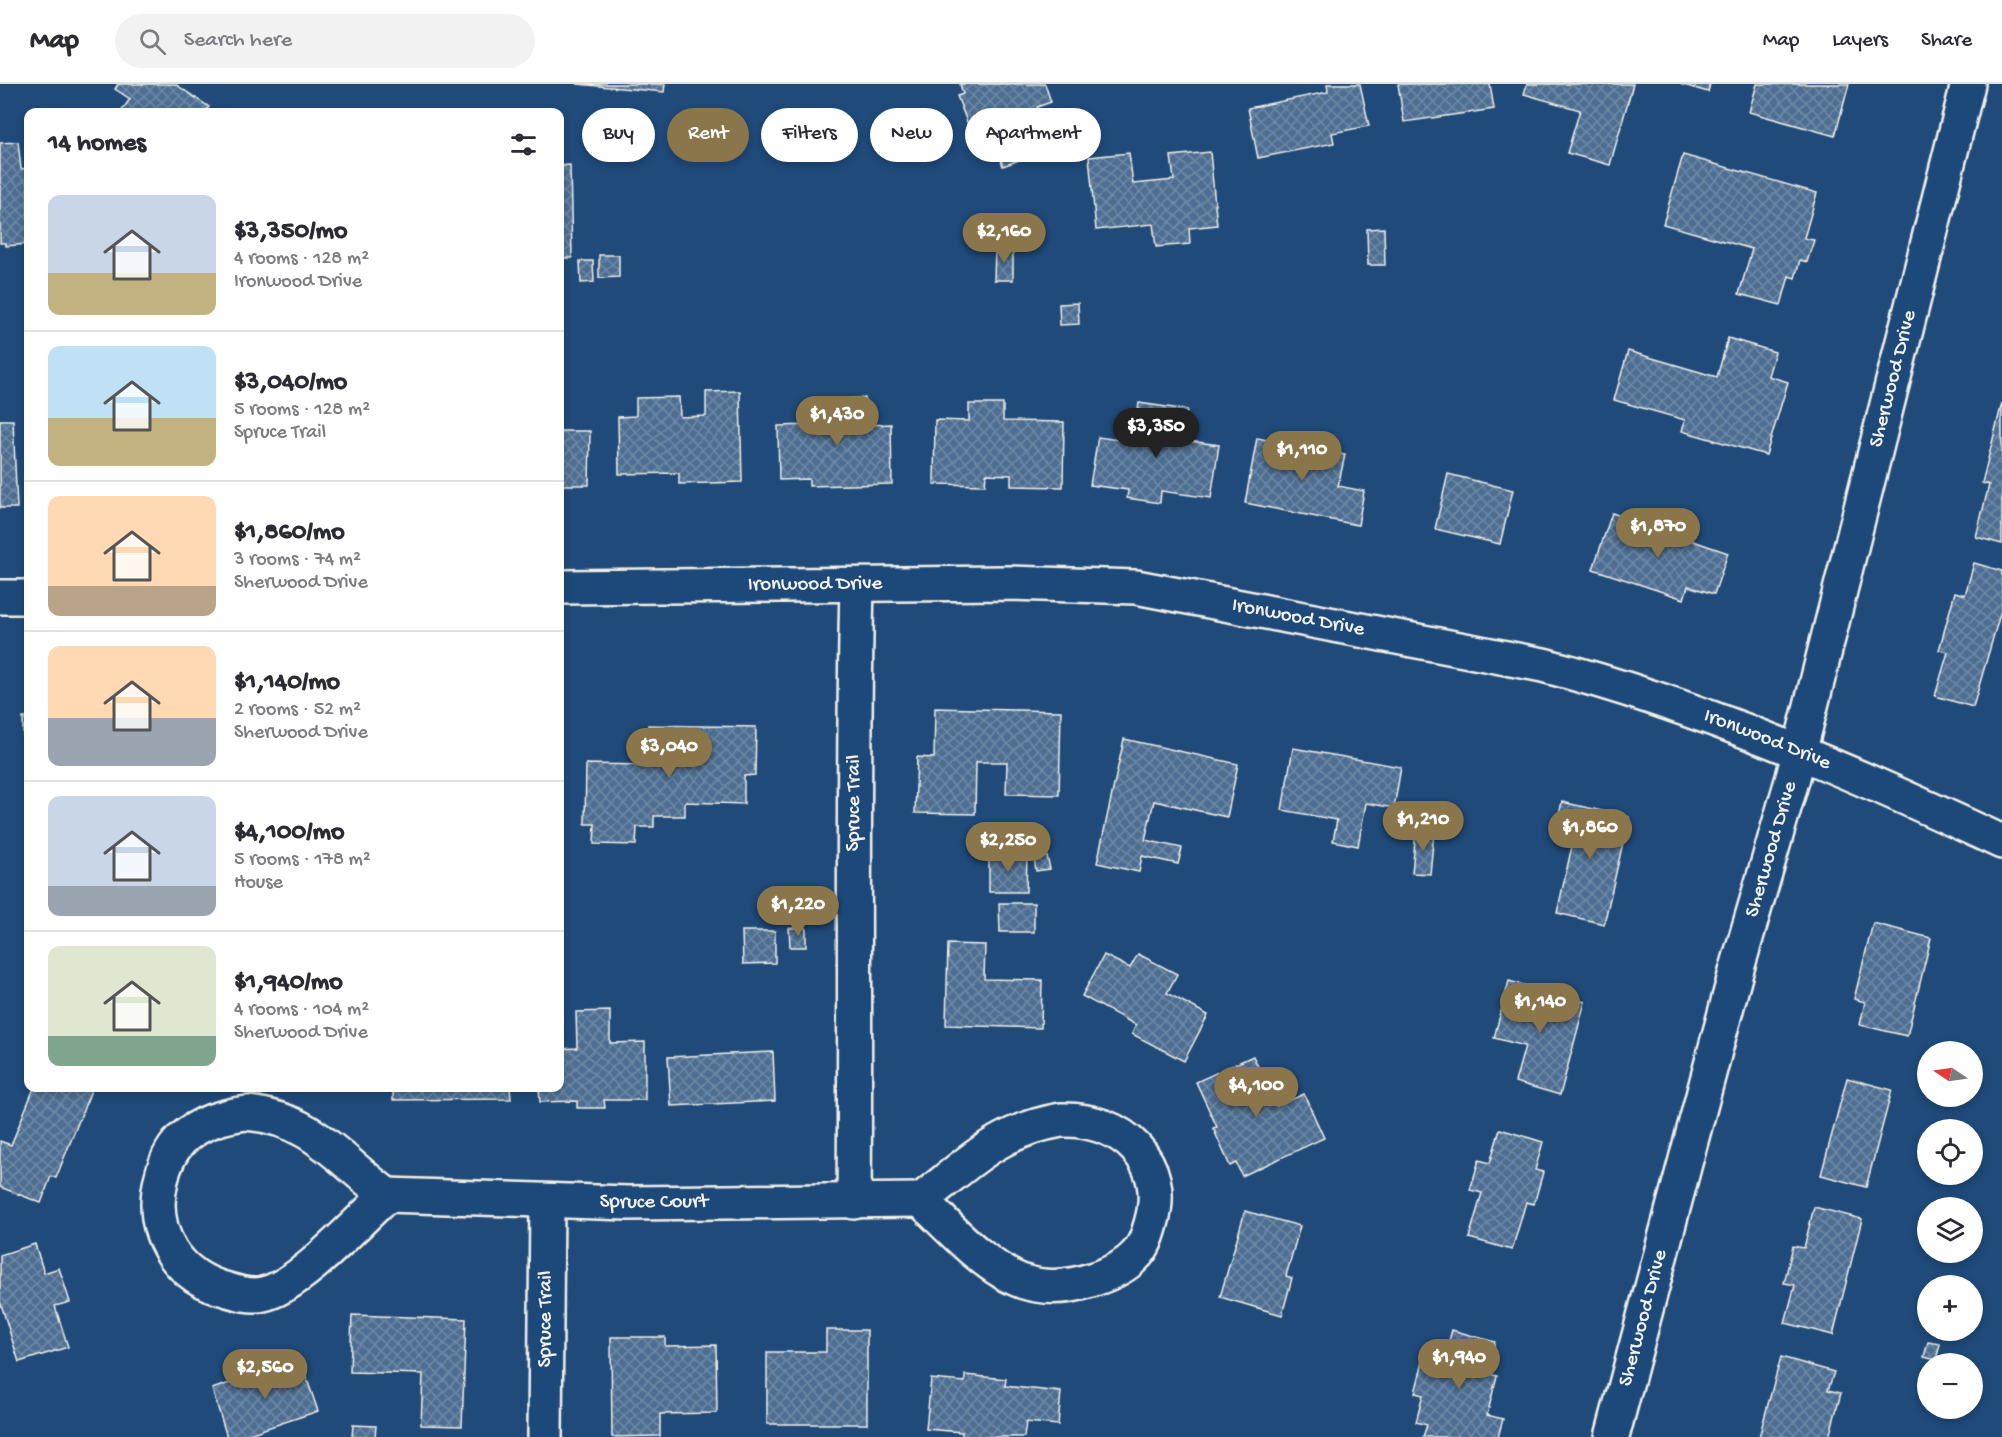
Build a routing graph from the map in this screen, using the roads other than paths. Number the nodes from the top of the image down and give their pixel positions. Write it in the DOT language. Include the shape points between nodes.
graph roads {
  1 [pos="1968,84"];
  2 [pos="857,585"];
  3 [pos="564,587"];
  4 [pos="0,597"];
  5 [pos="24,597"];
  6 [pos="1799,754"];
  7 [pos="2002,842"];
  8 [pos="387,1195"];
  9 [pos="921,1200"];
  10 [pos="547,1201"];
  11 [pos="854,1202"];
  12 [pos="545,1437"];
  13 [pos="1612,1437"];
  1 -- 6 [label="street, Sherwood Drive"];
  2 -- 3 [label="street, Ironwood Drive"];
  2 -- 6 [label="street, Ironwood Drive" via="1136,587 1543,665 1683,709"];
  2 -- 11 [label="street, Spruce Trail"];
  4 -- 5 [label="street"];
  6 -- 7 [label="street, Ironwood Drive"];
  6 -- 13 [label="street, Sherwood Drive" via="1736,972"];
  8 -- 8 [label="street" via="318,1137 288,1121 247,1113 210,1121 180,1141 162,1174 157,1214 161,1234 184,1269 220,1288 262,1295 301,1274"];
  8 -- 10 [label="street, Spruce Court"];
  9 -- 9 [label="street" via="960,1238 1010,1275 1056,1287 1118,1270 1137,1256 1147,1238 1156,1198 1140,1153 1123,1136 1101,1124 1073,1120 1045,1123 990,1145"];
  9 -- 11 [label="street, Spruce Court"];
  10 -- 11 [label="street, Spruce Court"];
  10 -- 12 [label="street, Spruce Trail"];
}
